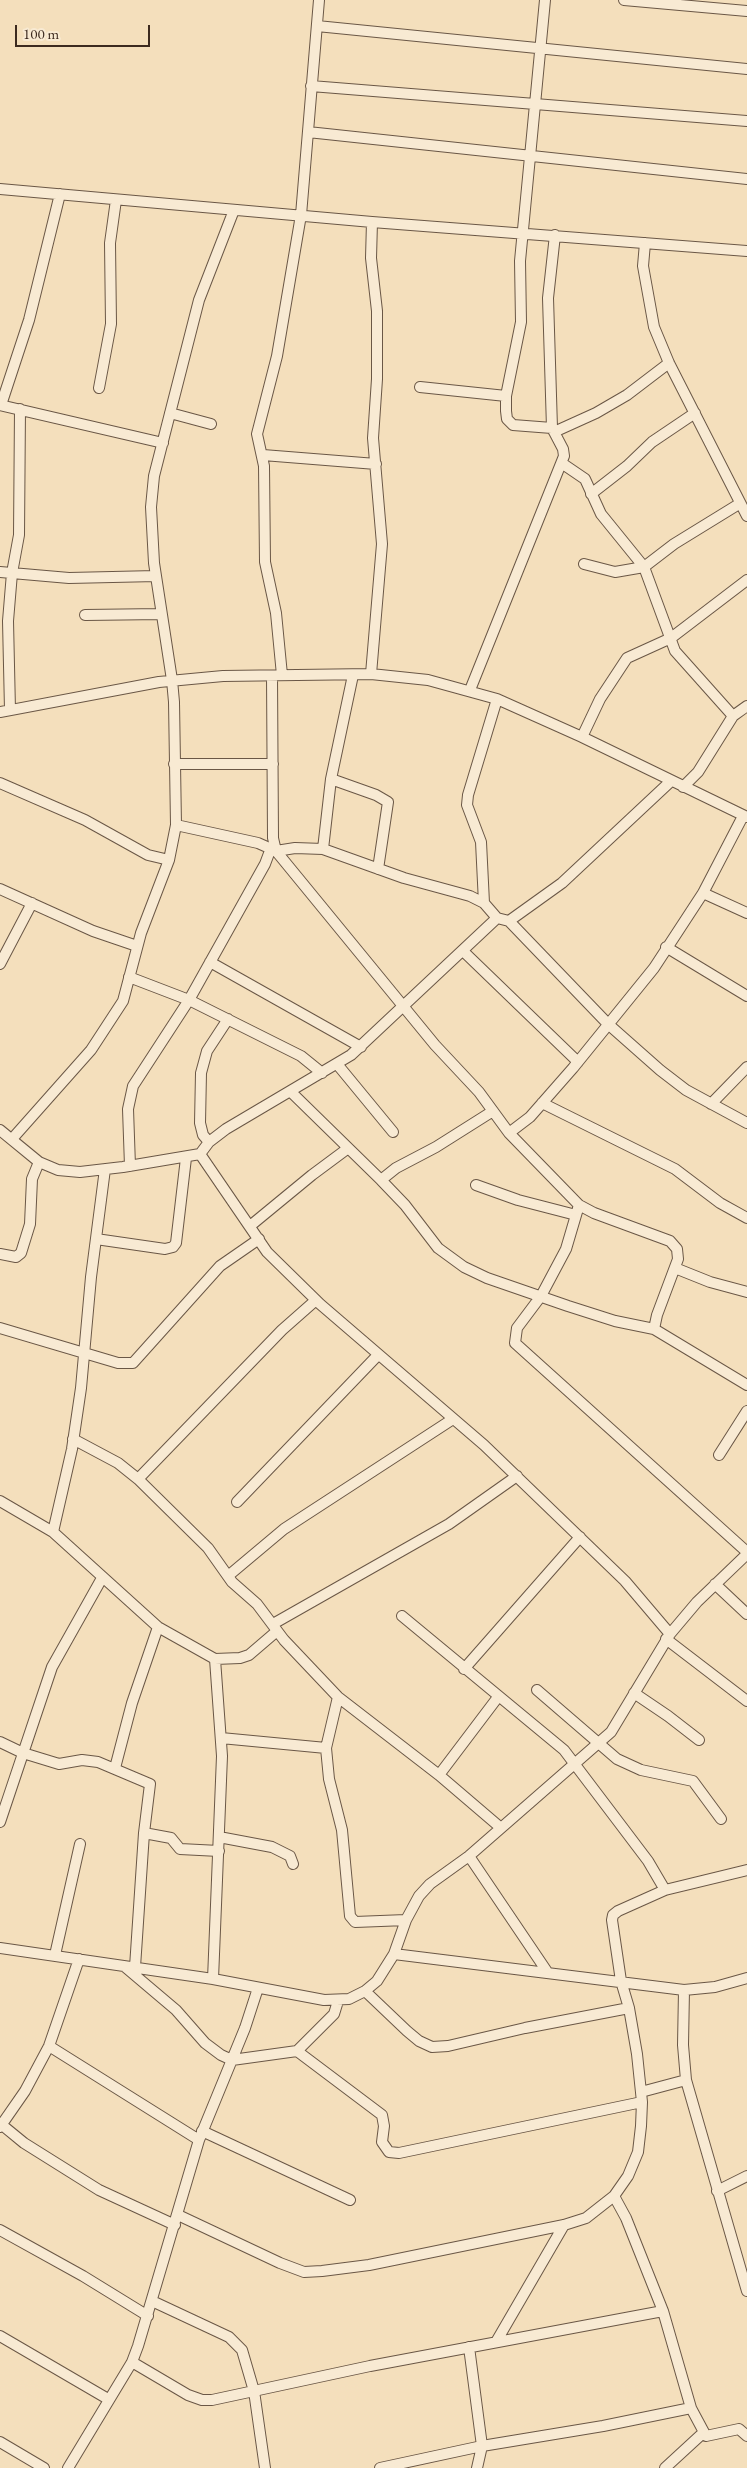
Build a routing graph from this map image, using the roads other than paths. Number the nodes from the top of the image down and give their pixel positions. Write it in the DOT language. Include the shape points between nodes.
graph roads {
  1 [pos="319,0"];
  2 [pos="545,0"];
  3 [pos="624,0"];
  4 [pos="747,11"];
  5 [pos="317,26"];
  6 [pos="540,48"];
  7 [pos="747,69"];
  8 [pos="311,86"];
  9 [pos="535,103"];
  10 [pos="747,121"];
  11 [pos="308,132"];
  12 [pos="530,157"];
  13 [pos="747,179"];
  14 [pos="0,189"];
  15 [pos="60,194"];
  16 [pos="116,200"];
  17 [pos="234,210"];
  18 [pos="301,215"];
  19 [pos="372,222"];
  20 [pos="523,233"];
  21 [pos="554,235"];
  22 [pos="645,242"];
  23 [pos="747,251"];
  24 [pos="669,363"];
  25 [pos="420,387"];
  26 [pos="99,388"];
  27 [pos="506,396"];
  28 [pos="0,405"];
  29 [pos="20,409"];
  30 [pos="695,412"];
  31 [pos="170,413"];
  32 [pos="212,424"];
  33 [pos="553,430"];
  34 [pos="162,442"];
  35 [pos="263,455"];
  36 [pos="376,464"];
  37 [pos="563,464"];
  38 [pos="591,494"];
  39 [pos="739,504"];
  40 [pos="747,516"];
  41 [pos="584,564"];
  42 [pos="644,568"];
  43 [pos="0,572"];
  44 [pos="12,573"];
  45 [pos="156,576"];
  46 [pos="747,580"];
  47 [pos="161,614"];
  48 [pos="84,615"];
  49 [pos="670,638"];
  50 [pos="371,674"];
  51 [pos="277,675"];
  52 [pos="353,675"];
  53 [pos="172,680"];
  54 [pos="470,690"];
  55 [pos="497,699"];
  56 [pos="747,706"];
  57 [pos="5,711"];
  58 [pos="733,716"];
  59 [pos="582,737"];
  60 [pos="174,764"];
  61 [pos="273,764"];
  62 [pos="331,779"];
  63 [pos="671,781"];
  64 [pos="0,783"];
  65 [pos="683,787"];
  66 [pos="745,816"];
  67 [pos="176,825"];
  68 [pos="323,849"];
  69 [pos="273,850"];
  70 [pos="169,860"];
  71 [pos="378,869"];
  72 [pos="0,889"];
  73 [pos="703,893"];
  74 [pos="32,903"];
  75 [pos="484,903"];
  76 [pos="747,913"];
  77 [pos="497,918"];
  78 [pos="509,921"];
  79 [pos="137,946"];
  80 [pos="666,947"];
  81 [pos="463,951"];
  82 [pos="210,962"];
  83 [pos="0,964"];
  84 [pos="129,977"];
  85 [pos="747,996"];
  86 [pos="189,1000"];
  87 [pos="404,1007"];
  88 [pos="228,1019"];
  89 [pos="608,1024"];
  90 [pos="360,1047"];
  91 [pos="578,1062"];
  92 [pos="337,1064"];
  93 [pos="747,1067"];
  94 [pos="322,1073"];
  95 [pos="290,1091"];
  96 [pos="542,1102"];
  97 [pos="710,1104"];
  98 [pos="493,1111"];
  99 [pos="747,1123"];
  100 [pos="0,1130"];
  101 [pos="393,1132"];
  102 [pos="509,1133"];
  103 [pos="12,1139"];
  104 [pos="209,1142"];
  105 [pos="347,1149"];
  106 [pos="200,1154"];
  107 [pos="186,1158"];
  108 [pos="39,1162"];
  109 [pos="130,1166"];
  110 [pos="105,1169"];
  111 [pos="381,1180"];
  112 [pos="476,1185"];
  113 [pos="578,1210"];
  114 [pos="747,1218"];
  115 [pos="250,1226"];
  116 [pos="259,1239"];
  117 [pos="96,1240"];
  118 [pos="0,1254"];
  119 [pos="675,1268"];
  120 [pos="747,1292"];
  121 [pos="541,1296"];
  122 [pos="316,1300"];
  123 [pos="0,1328"];
  124 [pos="654,1329"];
  125 [pos="84,1353"];
  126 [pos="378,1355"];
  127 [pos="747,1385"];
  128 [pos="747,1411"];
  129 [pos="453,1418"];
  130 [pos="73,1439"];
  131 [pos="719,1455"];
  132 [pos="517,1476"];
  133 [pos="138,1479"];
  134 [pos="0,1501"];
  135 [pos="237,1502"];
  136 [pos="53,1532"];
  137 [pos="580,1537"];
  138 [pos="747,1553"];
  139 [pos="228,1576"];
  140 [pos="102,1578"];
  141 [pos="714,1584"];
  142 [pos="747,1614"];
  143 [pos="402,1616"];
  144 [pos="158,1627"];
  145 [pos="275,1628"];
  146 [pos="668,1636"];
  147 [pos="215,1659"];
  148 [pos="464,1669"];
  149 [pos="537,1690"];
  150 [pos="634,1694"];
  151 [pos="338,1697"];
  152 [pos="498,1697"];
  153 [pos="747,1701"];
  154 [pos="221,1738"];
  155 [pos="699,1740"];
  156 [pos="0,1742"];
  157 [pos="599,1743"];
  158 [pos="326,1748"];
  159 [pos="23,1753"];
  160 [pos="575,1763"];
  161 [pos="115,1768"];
  162 [pos="438,1775"];
  163 [pos="721,1819"];
  164 [pos="0,1822"];
  165 [pos="501,1828"];
  166 [pos="144,1833"];
  167 [pos="220,1836"];
  168 [pos="80,1844"];
  169 [pos="219,1851"];
  170 [pos="469,1856"];
  171 [pos="293,1864"];
  172 [pos="747,1870"];
  173 [pos="665,1890"];
  174 [pos="406,1920"];
  175 [pos="0,1948"];
  176 [pos="394,1954"];
  177 [pos="55,1955"];
  178 [pos="79,1959"];
  179 [pos="123,1965"];
  180 [pos="135,1967"];
  181 [pos="548,1973"];
  182 [pos="747,1978"];
  183 [pos="213,1979"];
  184 [pos="621,1981"];
  185 [pos="258,1988"];
  186 [pos="684,1990"];
  187 [pos="365,1991"];
  188 [pos="338,2001"];
  189 [pos="629,2008"];
  190 [pos="49,2046"];
  191 [pos="297,2051"];
  192 [pos="232,2060"];
  193 [pos="686,2080"];
  194 [pos="641,2097"];
  195 [pos="1,2126"];
  196 [pos="200,2136"];
  197 [pos="747,2176"];
  198 [pos="717,2191"];
  199 [pos="614,2196"];
  200 [pos="350,2200"];
  201 [pos="176,2220"];
  202 [pos="564,2225"];
  203 [pos="0,2230"];
  204 [pos="747,2291"];
  205 [pos="152,2301"];
  206 [pos="663,2311"];
  207 [pos="148,2316"];
  208 [pos="0,2336"];
  209 [pos="496,2342"];
  210 [pos="469,2347"];
  211 [pos="132,2362"];
  212 [pos="254,2391"];
  213 [pos="108,2398"];
  214 [pos="691,2408"];
  215 [pos="703,2433"];
  216 [pos="747,2436"];
  217 [pos="0,2442"];
  218 [pos="482,2446"];
  219 [pos="44,2468"];
  220 [pos="68,2468"];
  221 [pos="265,2468"];
  222 [pos="380,2468"];
  223 [pos="477,2468"];
  224 [pos="665,2468"];
  1 -- 5 [label="street"];
  2 -- 6 [label="street"];
  3 -- 4 [label="street"];
  5 -- 6 [label="street"];
  5 -- 8 [label="street"];
  6 -- 7 [label="street"];
  6 -- 9 [label="street"];
  8 -- 9 [label="street"];
  8 -- 11 [label="street"];
  9 -- 10 [label="street"];
  9 -- 12 [label="street"];
  11 -- 12 [label="street"];
  11 -- 18 [label="street"];
  12 -- 13 [label="street"];
  12 -- 20 [label="street"];
  14 -- 15 [label="street"];
  15 -- 16 [label="street"];
  15 -- 28 [label="street" via="34,302"];
  16 -- 17 [label="street"];
  16 -- 26 [label="street" via="110,243 111,324"];
  17 -- 18 [label="street"];
  17 -- 31 [label="street" via="199,300"];
  18 -- 19 [label="street"];
  18 -- 35 [label="street" via="277,356 257,434"];
  19 -- 20 [label="street"];
  19 -- 36 [label="street" via="371,258 377,311 373,438"];
  20 -- 21 [label="street"];
  20 -- 27 [label="street" via="521,322"];
  21 -- 22 [label="street"];
  21 -- 33 [label="street" via="548,298"];
  22 -- 23 [label="street"];
  22 -- 24 [label="street" via="643,266 651,320"];
  24 -- 30 [label="street"];
  24 -- 33 [label="street" via="627,395 596,413"];
  25 -- 27 [label="street"];
  27 -- 33 [label="street" via="506,419 509,423 518,427"];
  28 -- 29 [label="street"];
  29 -- 34 [label="street"];
  29 -- 44 [label="street" via="19,535"];
  30 -- 38 [label="street" via="652,442"];
  30 -- 39 [label="street"];
  31 -- 32 [label="street"];
  31 -- 34 [label="street"];
  33 -- 37 [label="street" via="564,449"];
  34 -- 45 [label="street" via="154,476 152,507"];
  35 -- 36 [label="street"];
  35 -- 51 [label="street" via="265,562 276,613"];
  36 -- 50 [label="street" via="382,544"];
  37 -- 38 [label="street" via="585,479"];
  37 -- 54 [label="street"];
  38 -- 42 [label="street" via="601,514"];
  39 -- 40 [label="street"];
  39 -- 42 [label="street" via="674,544"];
  41 -- 42 [label="street" via="615,572"];
  42 -- 49 [label="street"];
  43 -- 44 [label="street"];
  44 -- 45 [label="street" via="69,578"];
  44 -- 57 [label="street"];
  45 -- 47 [label="street"];
  46 -- 49 [label="street"];
  47 -- 48 [label="street"];
  47 -- 53 [label="street"];
  49 -- 58 [label="street" via="675,651"];
  49 -- 59 [label="street" via="627,658 600,699"];
  50 -- 52 [label="street"];
  50 -- 54 [label="street" via="428,680"];
  51 -- 52 [label="street"];
  51 -- 53 [label="street"];
  51 -- 61 [label="street"];
  52 -- 62 [label="street"];
  53 -- 57 [label="street"];
  53 -- 60 [label="street"];
  54 -- 55 [label="street"];
  55 -- 59 [label="street"];
  55 -- 75 [label="street" via="468,796 481,842"];
  56 -- 58 [label="street"];
  58 -- 65 [label="street" via="698,772"];
  59 -- 63 [label="street"];
  60 -- 61 [label="street"];
  60 -- 67 [label="street"];
  61 -- 69 [label="street"];
  62 -- 68 [label="street"];
  62 -- 71 [label="street" via="388,802"];
  63 -- 65 [label="street"];
  63 -- 78 [label="street" via="562,883"];
  64 -- 70 [label="street" via="85,820 148,855"];
  65 -- 66 [label="street"];
  66 -- 73 [label="street"];
  67 -- 69 [label="street" via="212,831"];
  67 -- 70 [label="street"];
  68 -- 69 [label="street"];
  68 -- 71 [label="street"];
  69 -- 82 [label="street"];
  69 -- 87 [label="street"];
  70 -- 79 [label="street"];
  71 -- 75 [label="street" via="455,891"];
  72 -- 74 [label="street"];
  73 -- 76 [label="street"];
  73 -- 80 [label="street"];
  74 -- 79 [label="street" via="93,931"];
  74 -- 83 [label="street"];
  75 -- 77 [label="street"];
  77 -- 78 [label="street"];
  77 -- 81 [label="street"];
  78 -- 89 [label="street"];
  79 -- 84 [label="street"];
  80 -- 85 [label="street"];
  80 -- 89 [label="street" via="654,968"];
  81 -- 87 [label="street"];
  81 -- 91 [label="street"];
  82 -- 86 [label="street"];
  82 -- 90 [label="street"];
  84 -- 86 [label="street"];
  84 -- 103 [label="street" via="123,1001 90,1050"];
  86 -- 88 [label="street"];
  86 -- 109 [label="street" via="133,1086 128,1109"];
  87 -- 90 [label="street"];
  87 -- 98 [label="street"];
  88 -- 94 [label="street" via="301,1056"];
  88 -- 104 [label="street" via="207,1051 201,1073 200,1124"];
  89 -- 91 [label="street"];
  89 -- 97 [label="street" via="686,1090"];
  90 -- 92 [label="street"];
  91 -- 96 [label="street"];
  92 -- 94 [label="street"];
  92 -- 101 [label="street"];
  93 -- 97 [label="street"];
  94 -- 95 [label="street"];
  95 -- 104 [label="street"];
  95 -- 105 [label="street"];
  96 -- 102 [label="street"];
  96 -- 114 [label="street" via="675,1169 720,1203"];
  97 -- 99 [label="street"];
  98 -- 102 [label="street"];
  98 -- 111 [label="street"];
  100 -- 103 [label="street"];
  102 -- 113 [label="street"];
  103 -- 108 [label="street"];
  104 -- 106 [label="street"];
  105 -- 111 [label="street"];
  105 -- 115 [label="street"];
  106 -- 107 [label="street"];
  106 -- 115 [label="street"];
  107 -- 109 [label="street"];
  107 -- 117 [label="street" via="176,1243 172,1247"];
  108 -- 110 [label="street" via="58,1170"];
  108 -- 118 [label="street" via="32,1179 30,1224 21,1253 16,1257"];
  109 -- 110 [label="street"];
  110 -- 117 [label="street"];
  111 -- 121 [label="street" via="438,1248 464,1267"];
  112 -- 113 [label="street" via="518,1200"];
  113 -- 119 [label="street" via="670,1240 677,1249"];
  113 -- 121 [label="street" via="566,1248"];
  115 -- 116 [label="street"];
  116 -- 122 [label="street" via="267,1252"];
  116 -- 125 [label="street" via="220,1266 133,1363 118,1363"];
  117 -- 125 [label="street"];
  119 -- 120 [label="street"];
  119 -- 124 [label="street"];
  121 -- 124 [label="street" via="615,1321"];
  121 -- 138 [label="street" via="517,1328 515,1342 523,1352"];
  122 -- 126 [label="street"];
  122 -- 133 [label="street" via="282,1330"];
  123 -- 125 [label="street"];
  124 -- 127 [label="street"];
  125 -- 130 [label="street"];
  126 -- 129 [label="street"];
  126 -- 135 [label="street"];
  128 -- 131 [label="street"];
  129 -- 132 [label="street"];
  129 -- 139 [label="street" via="284,1529"];
  130 -- 133 [label="street" via="118,1463"];
  130 -- 136 [label="street"];
  132 -- 137 [label="street"];
  132 -- 145 [label="street" via="449,1524"];
  133 -- 139 [label="street" via="208,1548"];
  134 -- 136 [label="street"];
  136 -- 140 [label="street"];
  137 -- 146 [label="street" via="625,1581"];
  137 -- 148 [label="street"];
  138 -- 141 [label="street"];
  139 -- 145 [label="street" via="257,1604"];
  140 -- 144 [label="street"];
  140 -- 159 [label="street" via="52,1667"];
  141 -- 142 [label="street"];
  141 -- 146 [label="street"];
  143 -- 148 [label="street"];
  144 -- 147 [label="street"];
  144 -- 161 [label="street"];
  145 -- 147 [label="street" via="249,1655"];
  145 -- 151 [label="street"];
  146 -- 150 [label="street"];
  146 -- 153 [label="street"];
  147 -- 154 [label="street"];
  148 -- 152 [label="street"];
  149 -- 157 [label="street"];
  150 -- 155 [label="street"];
  150 -- 157 [label="street" via="619,1722"];
  151 -- 158 [label="street"];
  151 -- 162 [label="street"];
  152 -- 160 [label="street" via="564,1750"];
  152 -- 162 [label="street"];
  154 -- 158 [label="street"];
  154 -- 167 [label="street"];
  156 -- 159 [label="street"];
  157 -- 160 [label="street"];
  157 -- 163 [label="street" via="628,1765 693,1781"];
  158 -- 174 [label="street" via="329,1780 342,1830 351,1920"];
  159 -- 161 [label="street" via="59,1764 82,1760"];
  159 -- 164 [label="street"];
  160 -- 165 [label="street"];
  160 -- 173 [label="street" via="648,1861"];
  161 -- 166 [label="street" via="150,1784"];
  162 -- 165 [label="street"];
  165 -- 170 [label="street"];
  166 -- 169 [label="street" via="172,1838 180,1850"];
  166 -- 180 [label="street"];
  167 -- 169 [label="street"];
  167 -- 171 [label="street" via="272,1846 290,1856"];
  168 -- 177 [label="street"];
  169 -- 183 [label="street"];
  170 -- 174 [label="street" via="430,1884"];
  170 -- 181 [label="street"];
  172 -- 173 [label="street"];
  173 -- 184 [label="street" via="614,1915 612,1920"];
  174 -- 176 [label="street"];
  175 -- 177 [label="street"];
  176 -- 181 [label="street"];
  176 -- 187 [label="street" via="377,1981"];
  177 -- 178 [label="street"];
  178 -- 179 [label="street"];
  178 -- 190 [label="street"];
  179 -- 180 [label="street"];
  179 -- 192 [label="street" via="176,2010 205,2043"];
  180 -- 183 [label="street"];
  181 -- 184 [label="street"];
  182 -- 186 [label="street" via="715,1987"];
  183 -- 185 [label="street"];
  184 -- 186 [label="street"];
  184 -- 189 [label="street"];
  185 -- 188 [label="street"];
  185 -- 192 [label="street"];
  186 -- 193 [label="street"];
  187 -- 188 [label="street"];
  187 -- 189 [label="street" via="407,2031 432,2046 448,2046"];
  188 -- 191 [label="street" via="334,2014"];
  189 -- 194 [label="street"];
  190 -- 195 [label="street" via="25,2091"];
  190 -- 196 [label="street"];
  191 -- 192 [label="street"];
  191 -- 194 [label="street" via="382,2115 382,2142 389,2152 400,2153"];
  192 -- 196 [label="street"];
  193 -- 194 [label="street"];
  193 -- 198 [label="street"];
  194 -- 199 [label="street" via="638,2152 628,2176"];
  195 -- 201 [label="street" via="99,2190"];
  196 -- 200 [label="street"];
  196 -- 201 [label="street"];
  197 -- 198 [label="street"];
  198 -- 204 [label="street"];
  199 -- 202 [label="street" via="586,2218"];
  199 -- 206 [label="street"];
  201 -- 202 [label="street" via="304,2272 369,2265"];
  201 -- 205 [label="street"];
  202 -- 209 [label="street"];
  203 -- 207 [label="street"];
  205 -- 207 [label="street"];
  205 -- 212 [label="street" via="238,2344"];
  206 -- 209 [label="street"];
  206 -- 214 [label="street"];
  207 -- 211 [label="street"];
  208 -- 213 [label="street"];
  209 -- 210 [label="street"];
  210 -- 212 [label="street"];
  210 -- 218 [label="street"];
  211 -- 212 [label="street" via="202,2400"];
  211 -- 213 [label="street"];
  212 -- 221 [label="street"];
  213 -- 220 [label="street"];
  214 -- 215 [label="street"];
  214 -- 218 [label="street"];
  215 -- 216 [label="street" via="709,2436 739,2429"];
  215 -- 224 [label="street"];
  217 -- 219 [label="street"];
  218 -- 222 [label="street"];
  218 -- 223 [label="street"];
}
